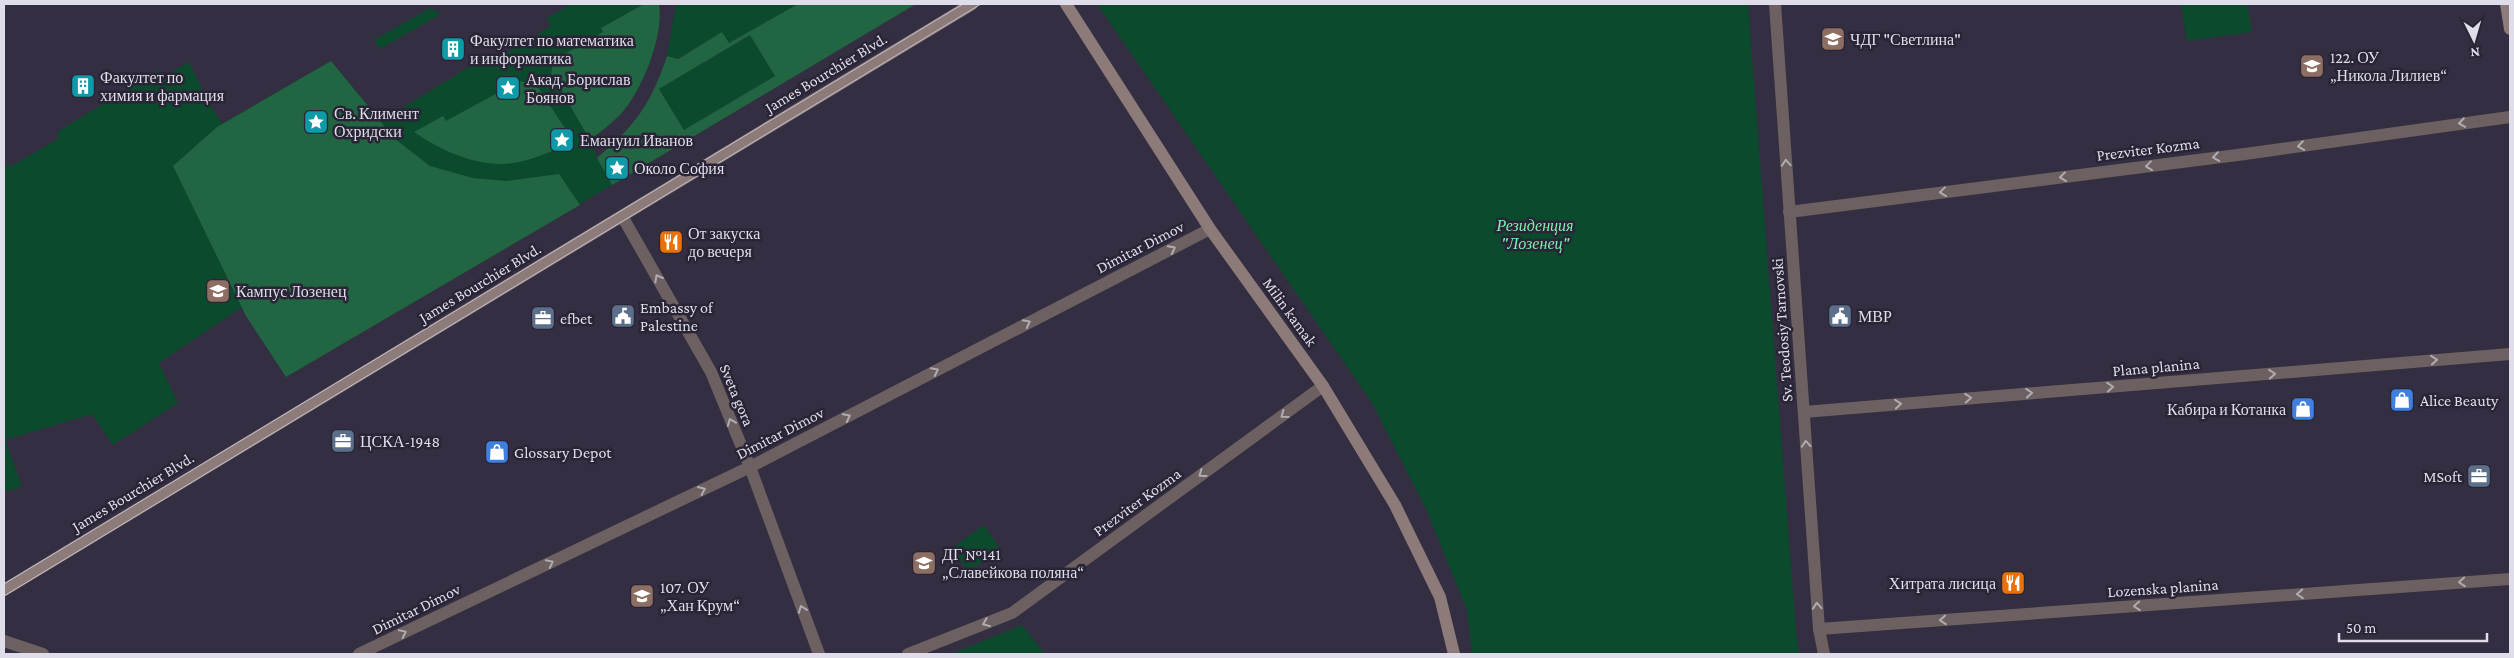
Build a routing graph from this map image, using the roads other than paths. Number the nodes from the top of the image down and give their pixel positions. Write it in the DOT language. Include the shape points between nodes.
graph roads {
  1 [pos="972,4"];
  2 [pos="1066,4"];
  3 [pos="1775,4"];
  4 [pos="2506,4"];
  5 [pos="2510,29"];
  6 [pos="2510,116"];
  7 [pos="1789,212"];
  8 [pos="622,216"];
  9 [pos="1210,229"];
  10 [pos="2510,354"];
  11 [pos="1323,386"];
  12 [pos="1804,412"];
  13 [pos="750,467"];
  14 [pos="2510,579"];
  15 [pos="4,590"];
  16 [pos="1819,629"];
  17 [pos="4,641"];
  18 [pos="43,654"];
  19 [pos="359,654"];
  20 [pos="819,654"];
  21 [pos="908,654"];
  22 [pos="1454,654"];
  23 [pos="1824,654"];
  1 -- 8 [label="street, James Bourchier Blvd."];
  2 -- 9 [label="street, Milin kamak"];
  7 -- 3 [label="street, Sv. Teodosiy Tarnovski, one-way"];
  4 -- 5 [label="street"];
  6 -- 7 [label="street, Prezviter Kozma, one-way" via="2245,154"];
  7 -- 12 [label="street, Sv. Teodosiy Tarnovski"];
  13 -- 8 [label="street, Sveta gora, one-way" via="711,372"];
  8 -- 15 [label="street, James Bourchier Blvd."];
  9 -- 11 [label="street, Milin kamak"];
  13 -- 9 [label="street, Dimitar Dimov, one-way"];
  12 -- 10 [label="street, Plana planina, one-way"];
  11 -- 21 [label="street, Prezviter Kozma, one-way" via="1012,613"];
  11 -- 22 [label="street, Milin kamak" via="1395,505 1440,596"];
  16 -- 12 [label="street, Sv. Teodosiy Tarnovski, one-way"];
  19 -- 13 [label="street, Dimitar Dimov, one-way"];
  20 -- 13 [label="street, Sveta gora, one-way"];
  14 -- 16 [label="street, Lozenska planina, one-way"];
  16 -- 23 [label="street, Sv. Teodosiy Tarnovski"];
  17 -- 18 [label="street"];
}
